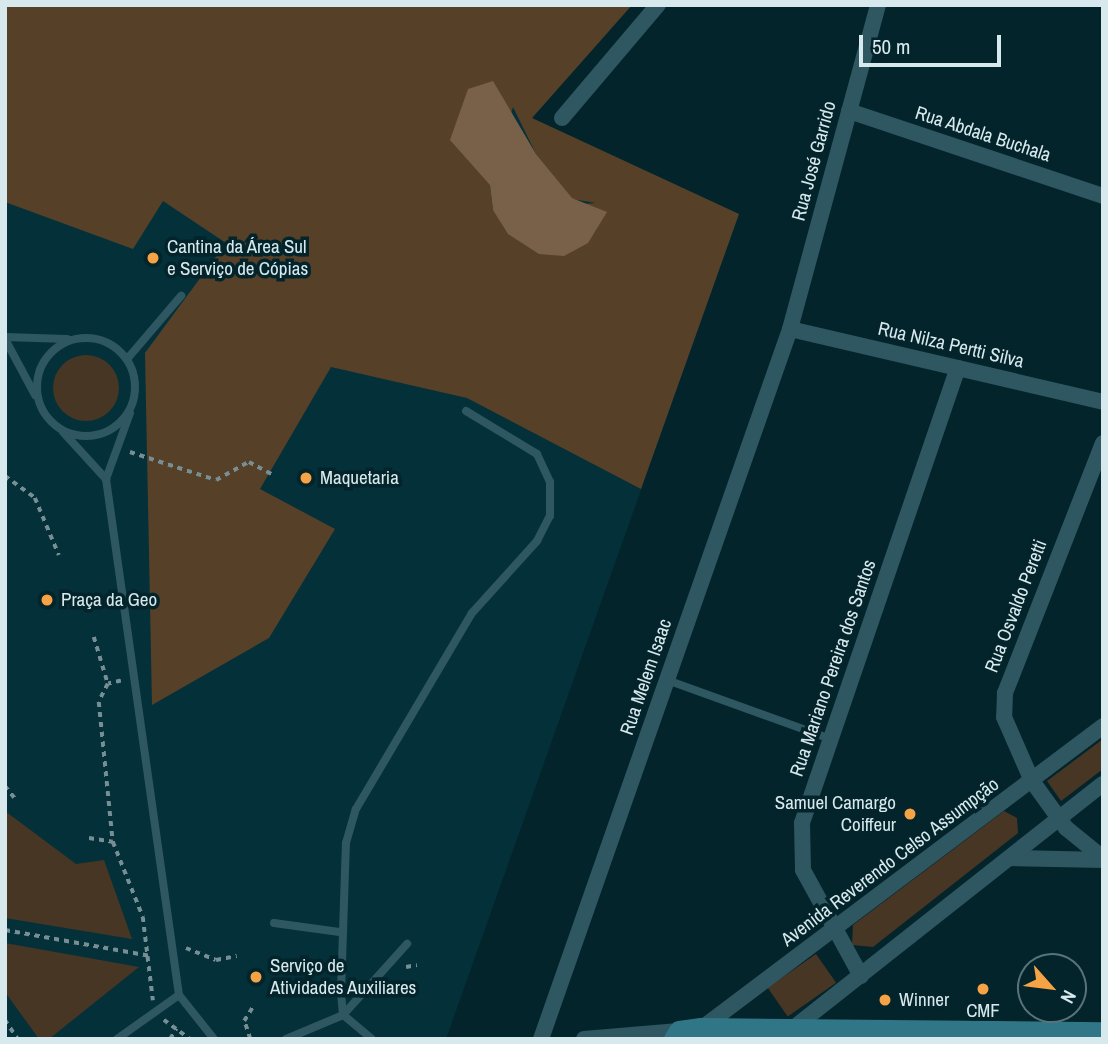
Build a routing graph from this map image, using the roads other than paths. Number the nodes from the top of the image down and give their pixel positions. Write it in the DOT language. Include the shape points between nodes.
graph roads {
  1 [pos="658,5"];
  2 [pos="878,5"];
  3 [pos="849,111"];
  4 [pos="562,118"];
  5 [pos="1103,196"];
  6 [pos="181,296"];
  7 [pos="790,328"];
  8 [pos="5,338"];
  9 [pos="70,339"];
  10 [pos="128,358"];
  11 [pos="958,368"];
  12 [pos="38,402"];
  13 [pos="1103,402"];
  14 [pos="132,409"];
  15 [pos="466,411"];
  16 [pos="63,432"];
  17 [pos="1103,443"];
  18 [pos="106,479"];
  19 [pos="667,680"];
  20 [pos="1103,726"];
  21 [pos="831,740"];
  22 [pos="1032,780"];
  23 [pos="1103,784"];
  24 [pos="1060,819"];
  25 [pos="1010,858"];
  26 [pos="1103,859"];
  27 [pos="274,923"];
  28 [pos="833,930"];
  29 [pos="339,932"];
  30 [pos="407,944"];
  31 [pos="861,975"];
  32 [pos="179,995"];
  33 [pos="344,1015"];
  34 [pos="796,1027"];
  35 [pos="701,1028"];
  36 [pos="1103,1032"];
  37 [pos="677,1035"];
  38 [pos="646,1036"];
  39 [pos="117,1039"];
  40 [pos="214,1039"];
  41 [pos="286,1039"];
  42 [pos="372,1039"];
  43 [pos="541,1039"];
  44 [pos="584,1039"];
  45 [pos="774,1039"];
  1 -- 4 [label="street"];
  2 -- 3 [label="street, Rua José Garrido"];
  3 -- 5 [label="street, Rua Abdala Buchala"];
  3 -- 7 [label="street, Rua José Garrido"];
  6 -- 10 [label="lane"];
  7 -- 11 [label="street, Rua Nilza Pertti Silva"];
  7 -- 19 [label="street, Rua Melem Isaac"];
  8 -- 9 [label="lane"];
  8 -- 12 [label="lane"];
  9 -- 10 [label="lane" via="94,337"];
  9 -- 12 [label="lane" via="48,355 37,375"];
  10 -- 14 [label="lane" via="136,382"];
  11 -- 13 [label="street, Rua Nilza Pertti Silva"];
  11 -- 21 [label="street, Rua Mariano Pereira dos Santos"];
  12 -- 16 [label="lane"];
  14 -- 16 [label="lane" via="113,430 85,437"];
  14 -- 18 [label="lane"];
  15 -- 29 [label="lane" via="537,454 550,482 550,516 537,541 472,613 356,809 346,843"];
  16 -- 18 [label="lane"];
  17 -- 22 [label="street, Rua Osvaldo Peretti" via="1005,692 1004,717"];
  18 -- 32 [label="lane"];
  19 -- 21 [label="lane"];
  19 -- 43 [label="street, Rua Melem Isaac"];
  20 -- 22 [label="street, Avenida Reverendo Celso Assumpção"];
  21 -- 28 [label="street, Rua Mariano Pereira dos Santos" via="802,823 800,849 803,870"];
  22 -- 24 [label="street, Rua Osvaldo Peretti"];
  22 -- 28 [label="street, Avenida Reverendo Celso Assumpção"];
  23 -- 24 [label="street"];
  24 -- 25 [label="street"];
  24 -- 26 [label="street, Rua Osvaldo Peretti"];
  25 -- 26 [label="street"];
  25 -- 31 [label="street"];
  27 -- 29 [label="lane"];
  28 -- 31 [label="street, Rua Mariano Pereira dos Santos"];
  28 -- 35 [label="street, Avenida Reverendo Celso Assumpção"];
  29 -- 33 [label="lane"];
  30 -- 33 [label="lane"];
  31 -- 34 [label="street"];
  32 -- 39 [label="lane"];
  32 -- 40 [label="lane"];
  33 -- 41 [label="lane"];
  33 -- 42 [label="lane"];
  34 -- 35 [label="street"];
  34 -- 36 [label="street"];
  34 -- 45 [label="street"];
  35 -- 37 [label="street"];
  37 -- 38 [label="street"];
  38 -- 44 [label="street"];
}
